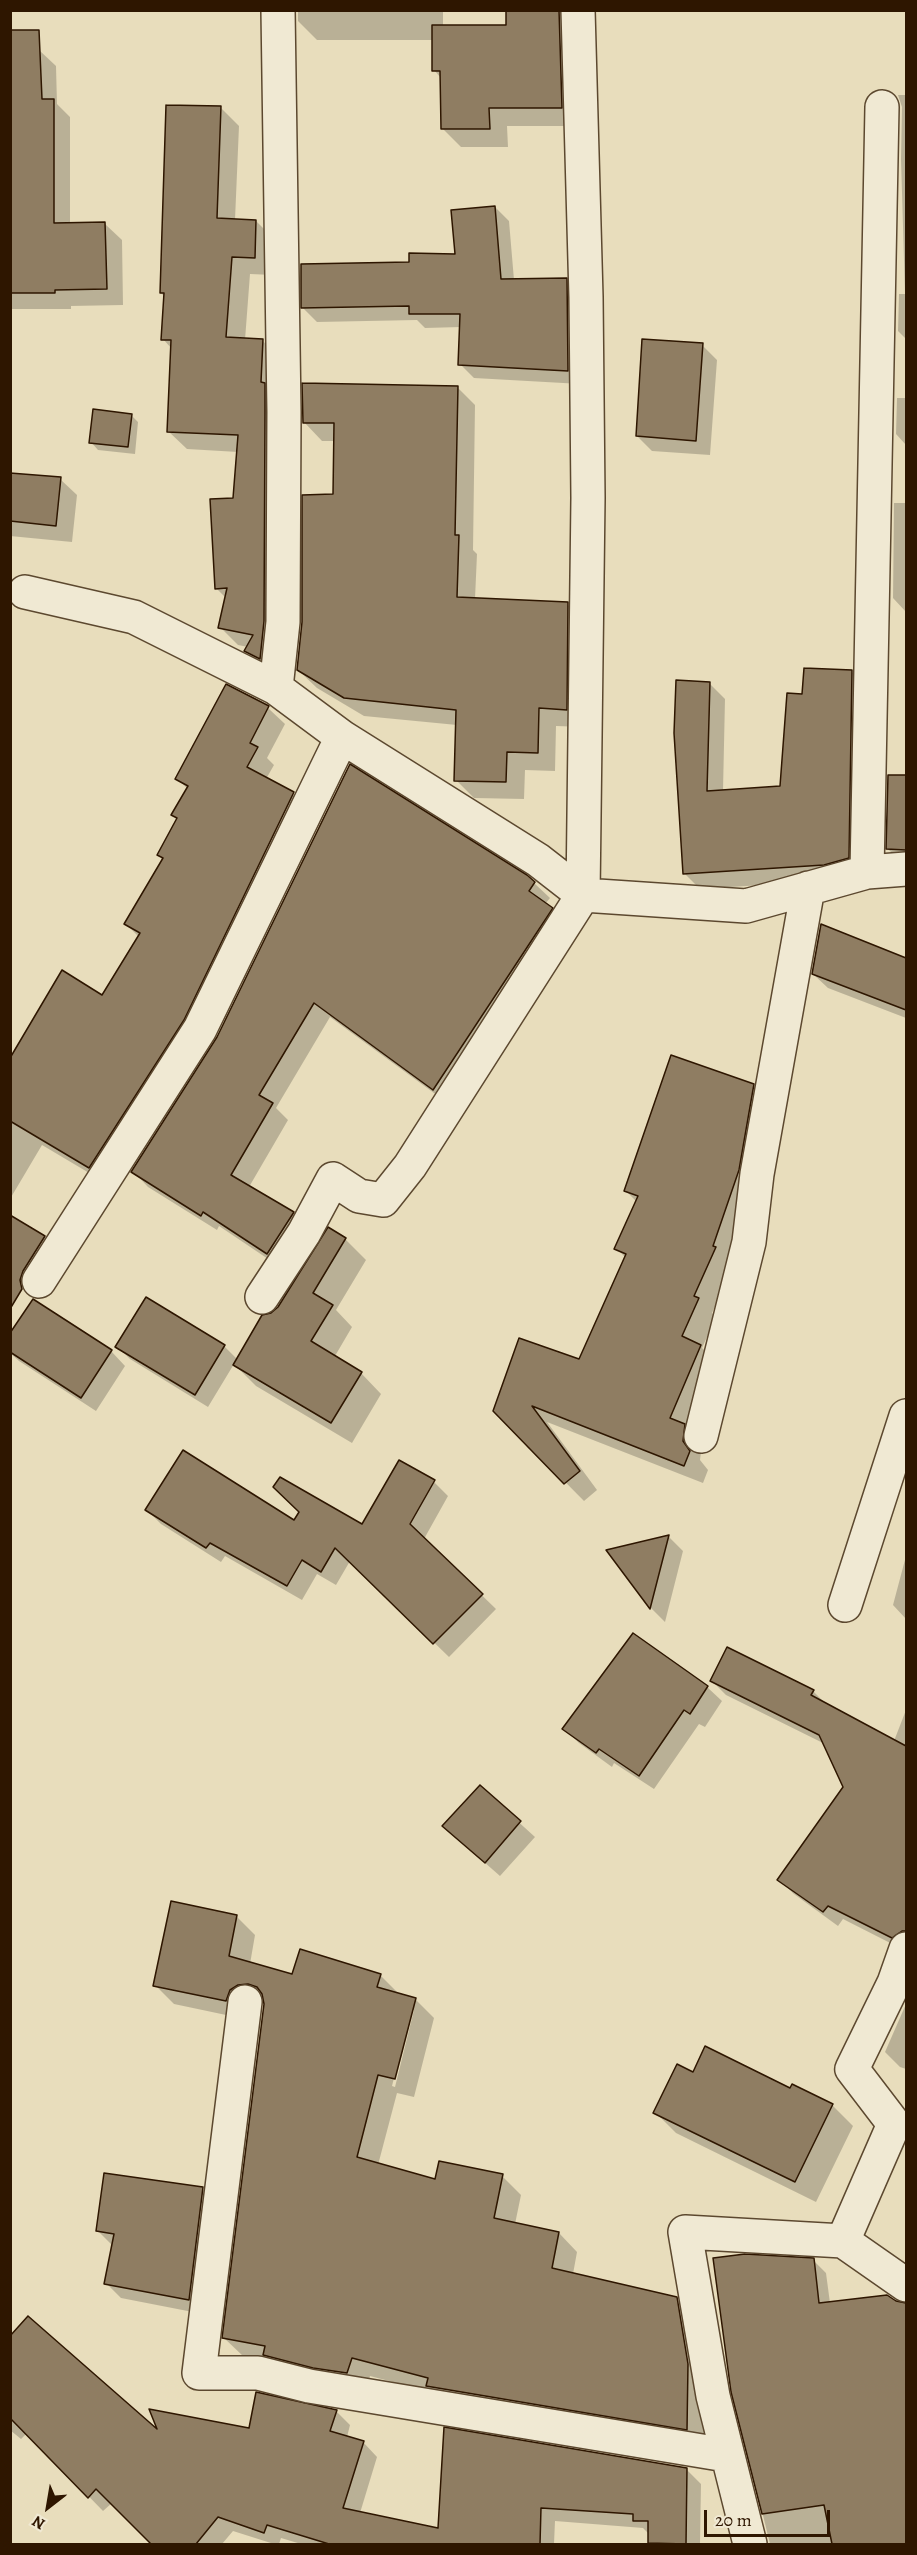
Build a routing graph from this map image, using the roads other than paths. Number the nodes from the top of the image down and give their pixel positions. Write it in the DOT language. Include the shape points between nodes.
graph roads {
  1 [pos="278,10"];
  2 [pos="578,10"];
  3 [pos="882,107"];
  4 [pos="25,592"];
  5 [pos="276,688"];
  6 [pos="342,737"];
  7 [pos="906,869"];
  8 [pos="867,872"];
  9 [pos="808,888"];
  10 [pos="583,895"];
  11 [pos="39,1281"];
  12 [pos="262,1297"];
  13 [pos="906,1416"];
  14 [pos="701,1436"];
  15 [pos="845,1605"];
  16 [pos="906,1949"];
  17 [pos="245,2002"];
  18 [pos="843,2241"];
  19 [pos="906,2285"];
  20 [pos="726,2455"];
  21 [pos="750,2544"];
  1 -- 5 [label="street" via="284,587"];
  2 -- 10 [label="street" via="588,498"];
  3 -- 8 [label="street"];
  4 -- 5 [label="street" via="134,617"];
  5 -- 6 [label="street"];
  6 -- 10 [label="street" via="538,860"];
  6 -- 11 [label="street" via="200,1029"];
  7 -- 8 [label="street"];
  8 -- 9 [label="street"];
  9 -- 10 [label="street" via="746,906"];
  9 -- 14 [label="street" via="748,1242"];
  10 -- 12 [label="street" via="410,1166 383,1200 359,1196 333,1179"];
  13 -- 15 [label="street"];
  16 -- 18 [label="street" via="894,1983 852,2069 894,2124"];
  17 -- 20 [label="street" via="199,2373 258,2373 309,2386"];
  18 -- 19 [label="street"];
  18 -- 20 [label="street" via="685,2232"];
  20 -- 21 [label="street"];
}
